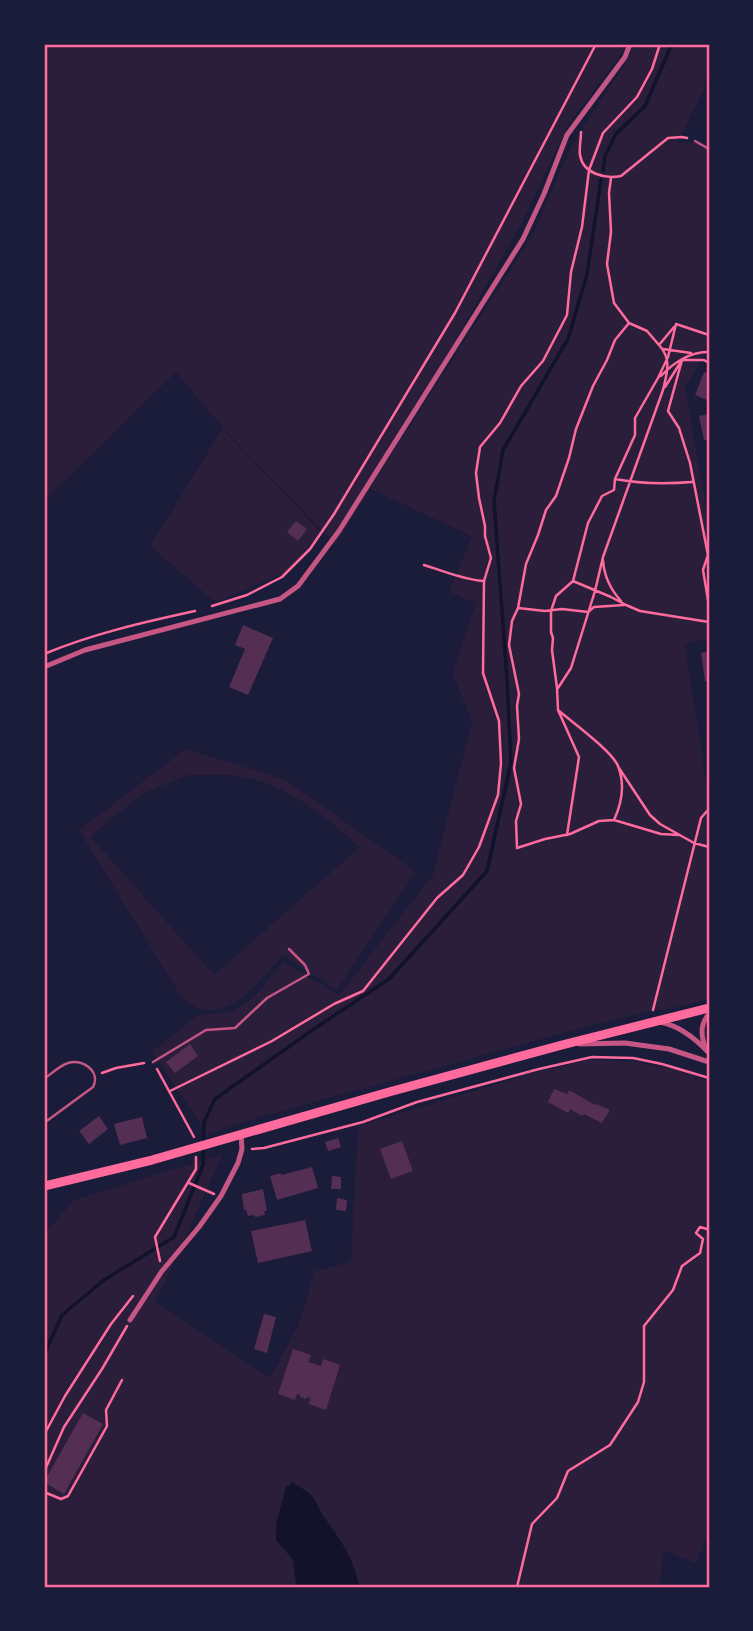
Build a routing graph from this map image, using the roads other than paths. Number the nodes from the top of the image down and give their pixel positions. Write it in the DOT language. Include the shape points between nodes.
graph roads {
  1 [pos="630,44"];
  2 [pos="695,141"];
  3 [pos="709,149"];
  4 [pos="44,667"];
  5 [pos="289,949"];
  6 [pos="709,1008"];
  7 [pos="709,1014"];
  8 [pos="650,1023"];
  9 [pos="562,1045"];
  10 [pos="708,1051"];
  11 [pos="153,1062"];
  12 [pos="709,1062"];
  13 [pos="102,1073"];
  14 [pos="95,1074"];
  15 [pos="44,1079"];
  16 [pos="44,1123"];
  17 [pos="241,1134"];
  18 [pos="45,1185"];
  19 [pos="130,1320"];
  1 -- 4 [label="street" via="567,135 523,239 343,524 298,586 280,598 85,650"];
  2 -- 3 [label="lane"];
  5 -- 11 [label="lane" via="309,974 267,998 235,1028 206,1030"];
  6 -- 8 [label="main road"];
  7 -- 10 [label="street" via="702,1036"];
  8 -- 9 [label="main road"];
  8 -- 10 [label="street" via="675,1026"];
  9 -- 12 [label="street" via="625,1043 669,1049"];
  9 -- 17 [label="main road"];
  13 -- 14 [label="lane"];
  14 -- 15 [label="lane" via="72,1062"];
  14 -- 16 [label="lane" via="93,1087"];
  17 -- 18 [label="main road"];
  17 -- 19 [label="street" via="242,1149 221,1196"];
}
